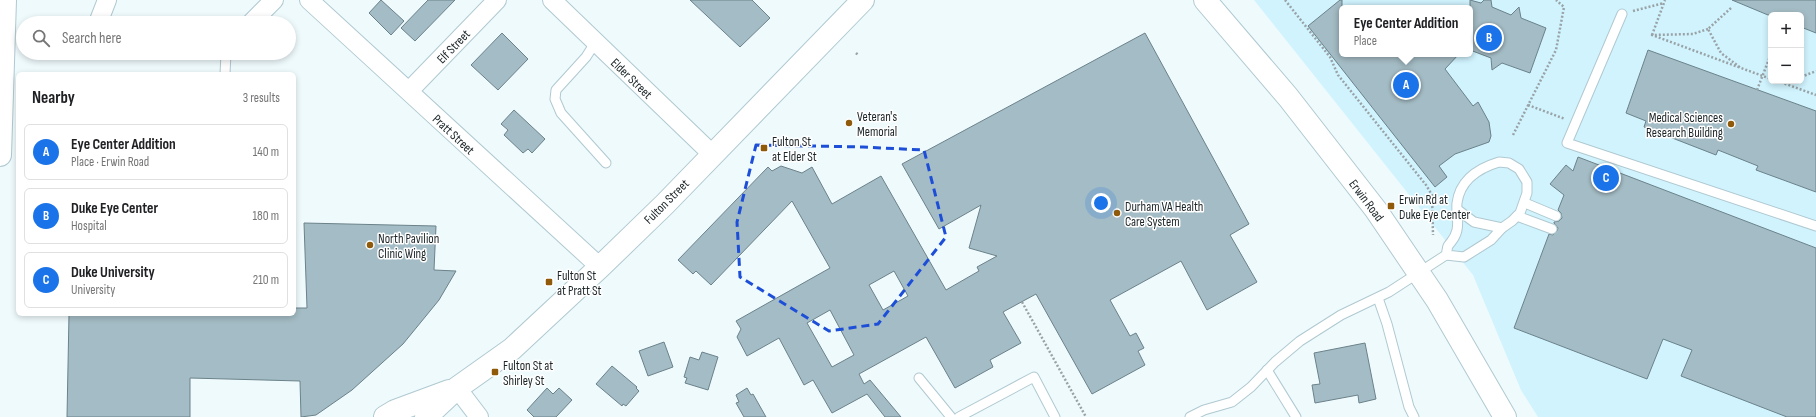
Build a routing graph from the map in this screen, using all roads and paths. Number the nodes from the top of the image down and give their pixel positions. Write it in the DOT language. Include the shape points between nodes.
graph roads {
  1 [pos="5,0"];
  2 [pos="107,0"];
  3 [pos="274,0"];
  4 [pos="309,0"];
  5 [pos="497,0"];
  6 [pos="552,0"];
  7 [pos="863,0"];
  8 [pos="1205,0"];
  9 [pos="1285,0"];
  10 [pos="1556,0"];
  11 [pos="1665,2"];
  12 [pos="1731,8"];
  13 [pos="1622,14"];
  14 [pos="101,16"];
  15 [pos="258,16"];
  16 [pos="1708,29"];
  17 [pos="1652,36"];
  18 [pos="595,43"];
  19 [pos="226,60"];
  20 [pos="1768,61"];
  21 [pos="1740,68"];
  22 [pos="1816,71"];
  23 [pos="225,72"];
  24 [pos="1762,76"];
  25 [pos="1804,76"];
  26 [pos="1768,78"];
  27 [pos="1786,84"];
  28 [pos="1757,90"];
  29 [pos="408,91"];
  30 [pos="1816,95"];
  31 [pos="1528,105"];
  32 [pos="1576,123"];
  33 [pos="1513,135"];
  34 [pos="712,154"];
  35 [pos="0,155"];
  36 [pos="606,163"];
  37 [pos="1525,203"];
  38 [pos="1458,210"];
  39 [pos="1517,216"];
  40 [pos="1556,216"];
  41 [pos="1816,226"];
  42 [pos="1502,228"];
  43 [pos="1552,229"];
  44 [pos="1433,235"];
  45 [pos="1446,255"];
  46 [pos="600,267"];
  47 [pos="1419,272"];
  48 [pos="1378,298"];
  49 [pos="1022,302"];
  50 [pos="1267,370"];
  51 [pos="919,378"];
  52 [pos="457,388"];
  53 [pos="385,417"];
  54 [pos="426,417"];
  55 [pos="478,417"];
  56 [pos="950,417"];
  57 [pos="959,417"];
  58 [pos="1055,417"];
  59 [pos="1086,417"];
  60 [pos="1190,417"];
  61 [pos="1296,417"];
  62 [pos="1414,417"];
  63 [pos="1504,417"];
  1 -- 35 [label="main road"];
  2 -- 14 [label="street"];
  3 -- 15 [label="street"];
  4 -- 29 [label="street, Pratt Street"];
  5 -- 29 [label="street, Elf Street"];
  6 -- 18 [label="street, Elder Street"];
  7 -- 34 [label="main road, Fulton Street"];
  8 -- 47 [label="main road, Erwin Road" via="1297,108 1376,210"];
  9 -- 44 [label="path" via="1330,57 1338,75 1426,185 1432,195"];
  10 -- 31 [label="path" via="1564,7 1556,50"];
  11 -- 13 [label="path"];
  11 -- 17 [label="path"];
  12 -- 16 [label="path"];
  13 -- 32 [label="lane"];
  16 -- 17 [label="path" via="1693,34"];
  16 -- 21 [label="path" via="1721,53"];
  17 -- 21 [label="path"];
  18 -- 34 [label="street, Elder Street"];
  18 -- 36 [label="lane" via="556,90 555,99 561,113"];
  19 -- 23 [label="lane"];
  20 -- 24 [label="path"];
  21 -- 24 [label="path"];
  22 -- 25 [label="path"];
  24 -- 26 [label="path"];
  24 -- 28 [label="path"];
  27 -- 30 [label="path"];
  29 -- 46 [label="street, Pratt Street"];
  31 -- 32 [label="path"];
  31 -- 33 [label="path"];
  32 -- 41 [label="lane" via="1567,144"];
  34 -- 46 [label="main road, Fulton Street"];
  37 -- 38 [label="lane" via="1527,182 1519,169 1509,163 1499,162 1476,171 1467,181 1457,202"];
  37 -- 39 [label="lane"];
  37 -- 40 [label="lane"];
  38 -- 42 [label="lane" via="1474,222"];
  38 -- 45 [label="lane" via="1457,231"];
  39 -- 42 [label="lane"];
  39 -- 43 [label="lane"];
  42 -- 45 [label="lane" via="1491,240 1464,257"];
  45 -- 47 [label="lane"];
  46 -- 52 [label="main road, Fulton Street" via="512,349"];
  47 -- 48 [label="lane"];
  47 -- 63 [label="main road, Erwin Road"];
  48 -- 50 [label="lane" via="1317,330"];
  48 -- 62 [label="lane"];
  49 -- 59 [label="path"];
  50 -- 60 [label="lane" via="1232,402"];
  50 -- 61 [label="lane"];
  51 -- 56 [label="lane"];
  52 -- 53 [label="main road, Fulton Street"];
  52 -- 54 [label="main road, Fulton Street"];
  52 -- 55 [label="street"];
  57 -- 58 [label="lane" via="1034,377"];
}
